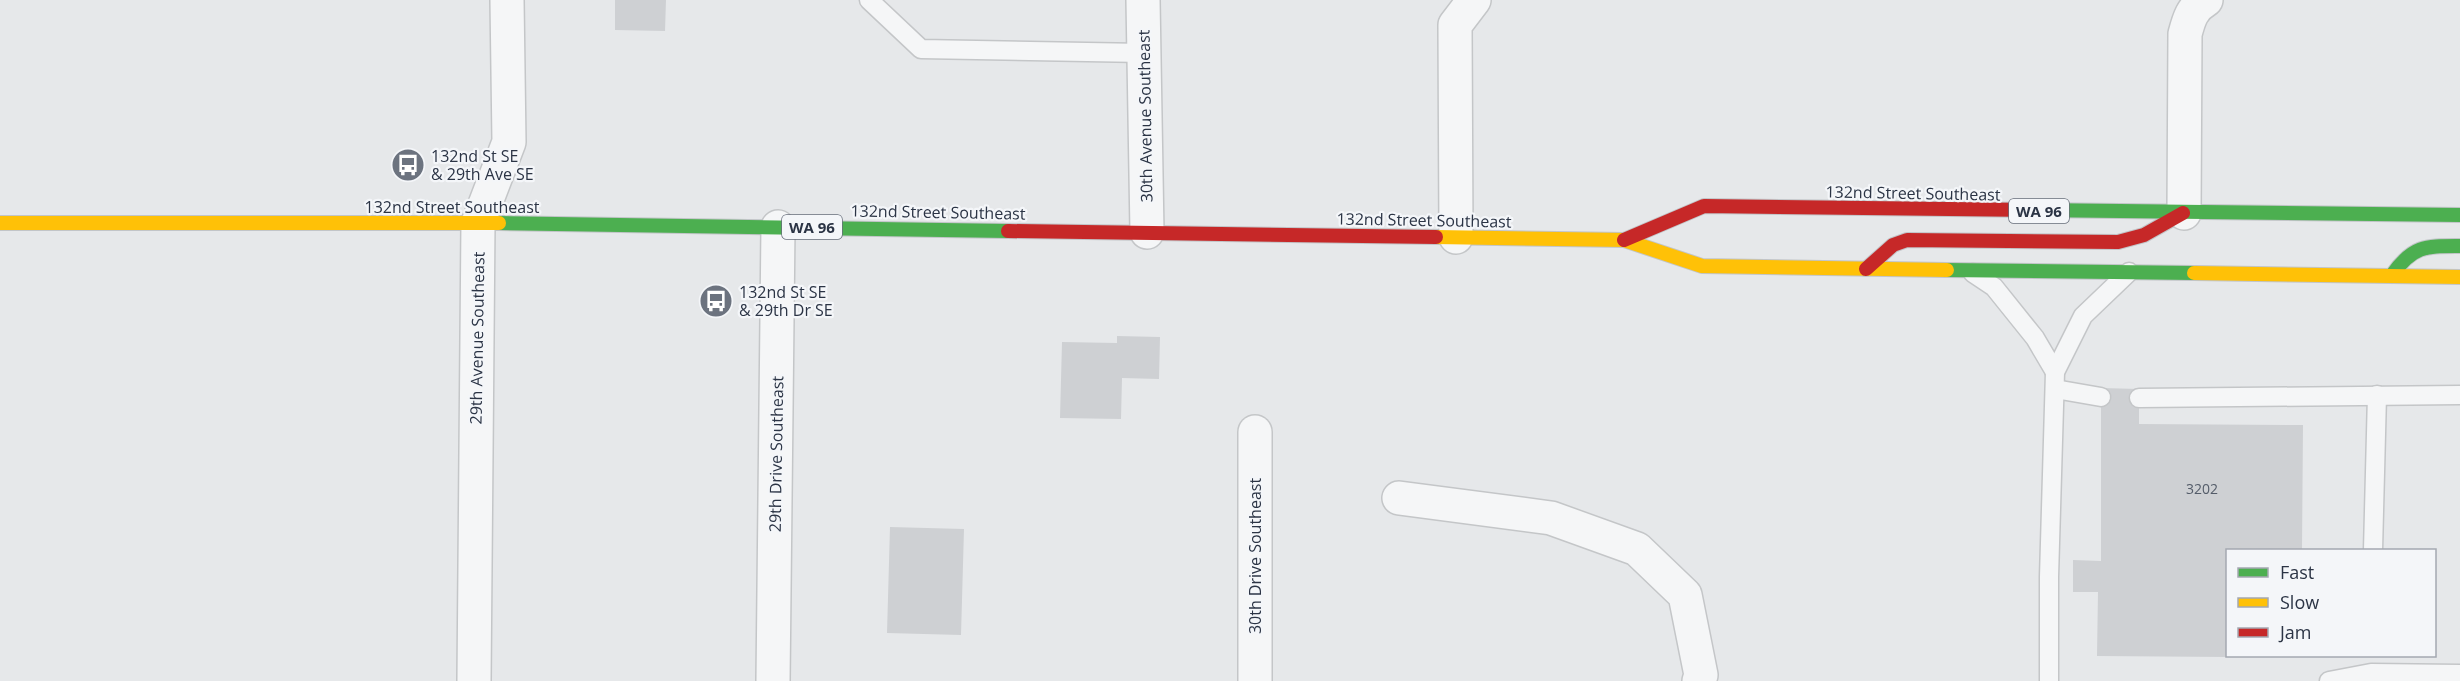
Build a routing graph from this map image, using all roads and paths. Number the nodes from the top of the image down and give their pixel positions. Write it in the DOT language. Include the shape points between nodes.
graph roads {
  1 [pos="507,0"];
  2 [pos="869,0"];
  3 [pos="1143,0"];
  4 [pos="1474,0"];
  5 [pos="2206,0"];
  6 [pos="1144,53"];
  7 [pos="2184,213"];
  8 [pos="2460,215"];
  9 [pos="0,223"];
  10 [pos="478,223"];
  11 [pos="778,227"];
  12 [pos="1146,232"];
  13 [pos="1456,237"];
  14 [pos="1624,240"];
  15 [pos="2460,246"];
  16 [pos="1866,269"];
  17 [pos="1969,271"];
  18 [pos="2128,272"];
  19 [pos="2392,275"];
  20 [pos="2460,277"];
  21 [pos="2055,380"];
  22 [pos="2376,395"];
  23 [pos="2460,395"];
  24 [pos="2101,397"];
  25 [pos="2139,398"];
  26 [pos="1255,432"];
  27 [pos="1398,498"];
  28 [pos="2373,549"];
  29 [pos="2371,664"];
  30 [pos="2460,674"];
  31 [pos="474,681"];
  32 [pos="773,681"];
  33 [pos="1255,681"];
  34 [pos="1699,681"];
  35 [pos="2049,681"];
  36 [pos="2329,681"];
  1 -- 10 [label="street, 29th Avenue Southeast" via="509,142"];
  2 -- 6 [label="lane" via="921,49"];
  3 -- 6 [label="street, 30th Avenue Southeast"];
  4 -- 13 [label="street" via="1455,26"];
  5 -- 7 [label="street" via="2196,6 2185,34"];
  6 -- 12 [label="street, 30th Avenue Southeast"];
  7 -- 8 [label="main road, 132nd Street Southeast / WA 96"];
  7 -- 14 [label="main road, 132nd Street Southeast / WA 96" via="1704,206"];
  7 -- 16 [label="main road" via="2154,232 2118,242 1906,240 1893,245"];
  9 -- 10 [label="main road, 132nd Street Southeast / WA 96"];
  10 -- 11 [label="main road, 132nd Street Southeast / WA 96"];
  10 -- 31 [label="street, 29th Avenue Southeast"];
  11 -- 12 [label="main road, 132nd Street Southeast / WA 96"];
  11 -- 32 [label="street, 29th Drive Southeast"];
  12 -- 13 [label="main road, 132nd Street Southeast / WA 96"];
  13 -- 14 [label="main road, 132nd Street Southeast / WA 96"];
  14 -- 16 [label="main road, 132nd Street Southeast / WA 96" via="1702,266"];
  15 -- 19 [label="main road" via="2428,246 2411,251"];
  16 -- 17 [label="main road, 132nd Street Southeast / WA 96"];
  17 -- 18 [label="main road, 132nd Street Southeast / WA 96"];
  17 -- 21 [label="lane" via="1994,287 2035,338"];
  18 -- 19 [label="main road, 132nd Street Southeast / WA 96"];
  18 -- 21 [label="lane" via="2083,316"];
  19 -- 20 [label="main road, 132nd Street Southeast / WA 96"];
  21 -- 24 [label="lane"];
  21 -- 35 [label="lane"];
  22 -- 23 [label="lane"];
  22 -- 25 [label="lane"];
  22 -- 28 [label="lane"];
  26 -- 33 [label="street, 30th Drive Southeast"];
  27 -- 34 [label="street" via="1551,518 1637,549 1684,595 1701,675"];
  29 -- 30 [label="lane"];
  29 -- 36 [label="lane"];
}
